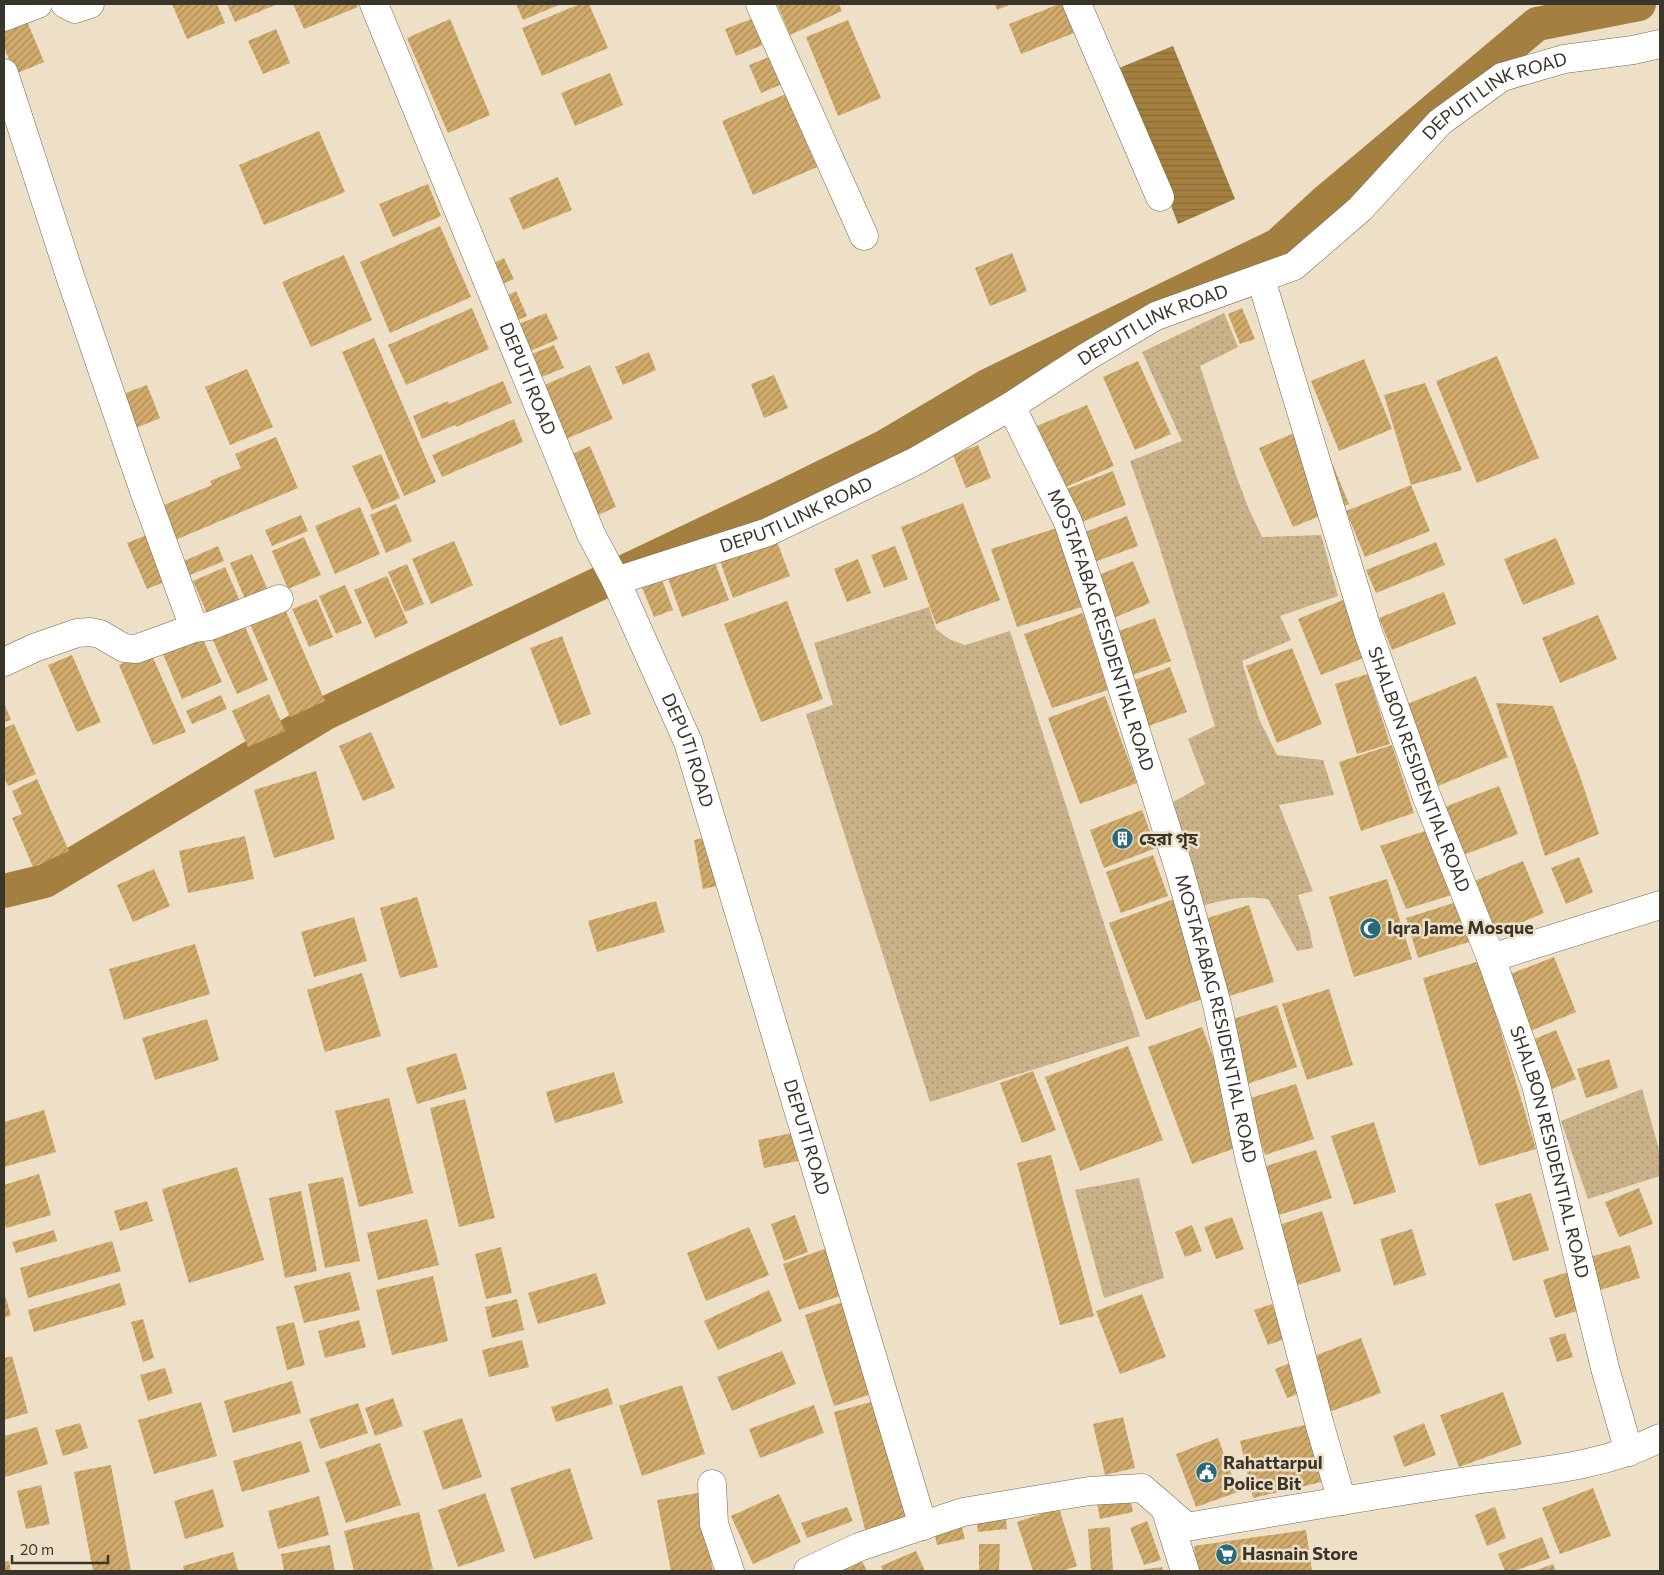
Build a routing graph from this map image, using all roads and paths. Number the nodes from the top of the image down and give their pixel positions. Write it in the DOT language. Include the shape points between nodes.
graph roads {
  1 [pos="38,4"];
  2 [pos="65,4"];
  3 [pos="90,4"];
  4 [pos="374,4"];
  5 [pos="760,4"];
  6 [pos="1077,4"];
  7 [pos="4,17"];
  8 [pos="1660,44"];
  9 [pos="4,73"];
  10 [pos="1160,197"];
  11 [pos="864,236"];
  12 [pos="1264,289"];
  13 [pos="1011,406"];
  14 [pos="616,581"];
  15 [pos="279,599"];
  16 [pos="194,628"];
  17 [pos="4,662"];
  18 [pos="1660,905"];
  19 [pos="1491,958"];
  20 [pos="1660,1438"];
  21 [pos="1629,1452"];
  22 [pos="712,1484"];
  23 [pos="1342,1501"];
  24 [pos="1165,1508"];
  25 [pos="922,1526"];
  26 [pos="730,1571"];
  27 [pos="808,1571"];
  28 [pos="1185,1571"];
  1 -- 7 [label="street"];
  2 -- 3 [label="street" via="75,9"];
  4 -- 14 [label="street, DEPUTI ROAD" via="592,534"];
  5 -- 11 [label="street"];
  6 -- 10 [label="street"];
  8 -- 13 [label="street, DEPUTI LINK ROAD" via="1564,59 1502,77 1440,122 1360,209 1294,266 1156,316"];
  9 -- 16 [label="street" via="74,288"];
  12 -- 19 [label="street, SHALBON RESIDENTIAL ROAD" via="1368,632 1426,795"];
  13 -- 14 [label="street, DEPUTI LINK ROAD" via="916,461 768,532"];
  13 -- 23 [label="street, MOSTAFABAG RESIDENTIAL ROAD" via="1068,522 1178,863 1217,1004 1250,1161"];
  14 -- 25 [label="street, DEPUTI ROAD" via="688,742"];
  15 -- 16 [label="street" via="210,626"];
  16 -- 17 [label="street" via="136,649 124,648 100,634 77,633"];
  18 -- 19 [label="street"];
  19 -- 21 [label="street, SHALBON RESIDENTIAL ROAD" via="1536,1085"];
  20 -- 21 [label="street"];
  21 -- 23 [label="street" via="1584,1464"];
  22 -- 26 [label="street" via="714,1524"];
  23 -- 24 [label="street" via="1187,1527"];
  24 -- 25 [label="street" via="1142,1488 1089,1490 963,1512"];
  24 -- 28 [label="street"];
  25 -- 27 [label="street" via="859,1547"];
}
